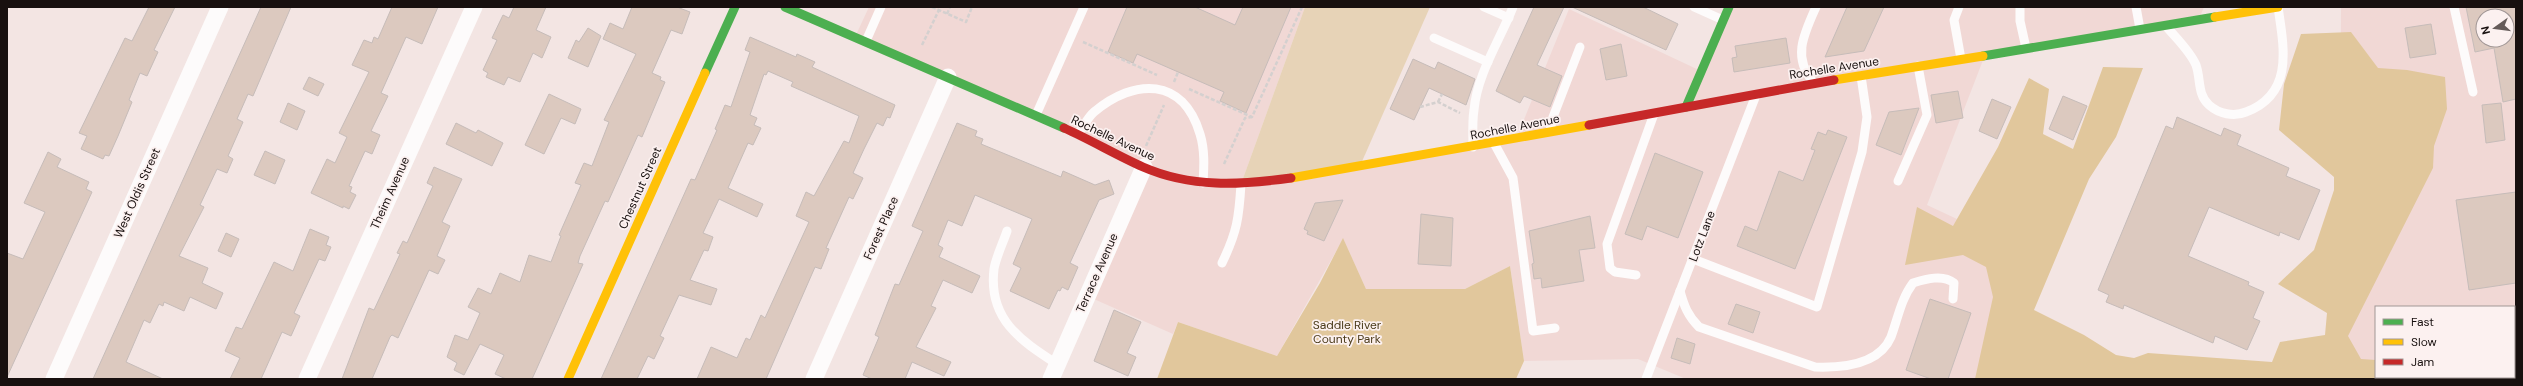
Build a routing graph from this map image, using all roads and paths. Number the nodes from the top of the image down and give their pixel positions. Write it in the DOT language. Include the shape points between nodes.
graph roads {
  1 [pos="220,7"];
  2 [pos="474,7"];
  3 [pos="735,7"];
  4 [pos="785,7"];
  5 [pos="881,7"];
  6 [pos="932,7"];
  7 [pos="950,7"];
  8 [pos="972,7"];
  9 [pos="1084,7"];
  10 [pos="1302,7"];
  11 [pos="1484,7"];
  12 [pos="1513,7"];
  13 [pos="1694,7"];
  14 [pos="1729,7"];
  15 [pos="1816,7"];
  16 [pos="1959,7"];
  17 [pos="2020,7"];
  18 [pos="2136,7"];
  19 [pos="2278,7"];
  20 [pos="2454,7"];
  21 [pos="939,10"];
  22 [pos="2202,13"];
  23 [pos="947,14"];
  24 [pos="1509,18"];
  25 [pos="1723,20"];
  26 [pos="2166,25"];
  27 [pos="2140,29"];
  28 [pos="1086,35"];
  29 [pos="1434,38"];
  30 [pos="866,41"];
  31 [pos="1082,42"];
  32 [pos="1580,47"];
  33 [pos="2026,48"];
  34 [pos="1079,49"];
  35 [pos="1961,59"];
  36 [pos="914,62"];
  37 [pos="1488,62"];
  38 [pos="1918,66"];
  39 [pos="1178,72"];
  40 [pos="1160,76"];
  41 [pos="1862,76"];
  42 [pos="948,77"];
  43 [pos="1167,79"];
  44 [pos="1174,82"];
  45 [pos="1814,84"];
  46 [pos="1181,85"];
  47 [pos="1188,88"];
  48 [pos="1169,92"];
  49 [pos="2473,92"];
  50 [pos="1757,93"];
  51 [pos="1442,94"];
  52 [pos="1438,102"];
  53 [pos="1420,107"];
  54 [pos="1686,107"];
  55 [pos="1655,113"];
  56 [pos="1036,116"];
  57 [pos="1252,117"];
  58 [pos="1474,119"];
  59 [pos="1550,133"];
  60 [pos="1078,134"];
  61 [pos="1494,143"];
  62 [pos="1139,146"];
  63 [pos="1473,147"];
  64 [pos="1145,149"];
  65 [pos="1149,150"];
  66 [pos="1204,164"];
  67 [pos="1144,167"];
  68 [pos="1898,181"];
  69 [pos="1203,183"];
  70 [pos="1241,184"];
  71 [pos="1007,231"];
  72 [pos="1693,259"];
  73 [pos="1222,263"];
  74 [pos="1636,275"];
  75 [pos="1680,291"];
  76 [pos="1953,298"];
  77 [pos="1555,328"];
  78 [pos="1054,371"];
  79 [pos="54,379"];
  80 [pos="307,379"];
  81 [pos="568,379"];
  82 [pos="814,379"];
  83 [pos="1646,379"];
  1 -- 79 [label="street, West Oldis Street"];
  2 -- 80 [label="street, Theim Avenue"];
  3 -- 81 [label="street, Chestnut Street"];
  4 -- 30 [label="street, Rochelle Avenue"];
  5 -- 30 [label="lane"];
  6 -- 21 [label="path"];
  7 -- 23 [label="path"];
  8 -- 23 [label="path" via="966,22"];
  9 -- 56 [label="lane"];
  10 -- 57 [label="path"];
  11 -- 24 [label="lane"];
  12 -- 24 [label="lane"];
  13 -- 25 [label="lane"];
  14 -- 25 [label="street"];
  15 -- 45 [label="lane" via="1801,40 1800,50 1805,70"];
  16 -- 35 [label="lane" via="1954,20"];
  17 -- 33 [label="lane" via="2020,21"];
  18 -- 27 [label="lane"];
  19 -- 22 [label="street, Rochelle Avenue"];
  19 -- 26 [label="lane" via="2282,39 2282,75 2270,98 2247,112 2236,115 2216,110 2203,98 2195,64"];
  20 -- 49 [label="lane"];
  21 -- 23 [label="path"];
  21 -- 36 [label="path"];
  22 -- 26 [label="street, Rochelle Avenue"];
  24 -- 37 [label="lane"];
  25 -- 54 [label="street"];
  26 -- 27 [label="street, Rochelle Avenue"];
  27 -- 33 [label="street, Rochelle Avenue"];
  28 -- 31 [label="path"];
  29 -- 37 [label="lane"];
  30 -- 36 [label="street, Rochelle Avenue"];
  31 -- 34 [label="path"];
  31 -- 40 [label="path"];
  32 -- 59 [label="lane" via="1553,117"];
  33 -- 35 [label="street, Rochelle Avenue"];
  35 -- 38 [label="street, Rochelle Avenue"];
  36 -- 42 [label="street, Rochelle Avenue"];
  37 -- 58 [label="lane" via="1474,109"];
  38 -- 41 [label="street, Rochelle Avenue"];
  38 -- 68 [label="lane" via="1927,115"];
  39 -- 44 [label="path"];
  41 -- 45 [label="street, Rochelle Avenue"];
  41 -- 72 [label="lane" via="1867,117 1862,152 1817,307"];
  42 -- 56 [label="street, Rochelle Avenue"];
  42 -- 82 [label="street, Forest Place"];
  43 -- 44 [label="path"];
  44 -- 46 [label="path"];
  44 -- 48 [label="path"];
  45 -- 50 [label="street, Rochelle Avenue"];
  47 -- 57 [label="path"];
  48 -- 60 [label="lane" via="1156,87 1136,89 1113,99 1093,113"];
  48 -- 64 [label="path"];
  48 -- 66 [label="lane" via="1189,109 1200,134"];
  50 -- 54 [label="street, Rochelle Avenue"];
  50 -- 72 [label="lane, Lotz Lane"];
  51 -- 52 [label="path"];
  52 -- 53 [label="path"];
  52 -- 58 [label="path"];
  54 -- 55 [label="street, Rochelle Avenue"];
  55 -- 59 [label="street, Rochelle Avenue"];
  55 -- 74 [label="lane" via="1607,244 1610,268 1615,272"];
  56 -- 60 [label="street, Rochelle Avenue"];
  57 -- 66 [label="path" via="1245,118 1222,166"];
  58 -- 63 [label="lane"];
  59 -- 61 [label="street, Rochelle Avenue"];
  60 -- 67 [label="street, Rochelle Avenue"];
  61 -- 63 [label="street, Rochelle Avenue"];
  61 -- 77 [label="lane" via="1513,178 1533,330"];
  62 -- 64 [label="path"];
  63 -- 70 [label="street, Rochelle Avenue"];
  64 -- 65 [label="path"];
  66 -- 69 [label="lane"];
  67 -- 69 [label="street, Rochelle Avenue" via="1179,179"];
  67 -- 78 [label="street, Terrace Avenue"];
  69 -- 70 [label="street, Rochelle Avenue"];
  70 -- 73 [label="lane" via="1235,235"];
  71 -- 78 [label="lane" via="994,268 994,296 1001,316 1022,341"];
  72 -- 75 [label="lane, Lotz Lane"];
  75 -- 76 [label="lane" via="1683,306 1699,327 1815,367 1832,368 1850,367 1880,353 1890,338 1905,294 1913,283 1948,279 1954,284"];
  75 -- 83 [label="lane, Lotz Lane"];
}
